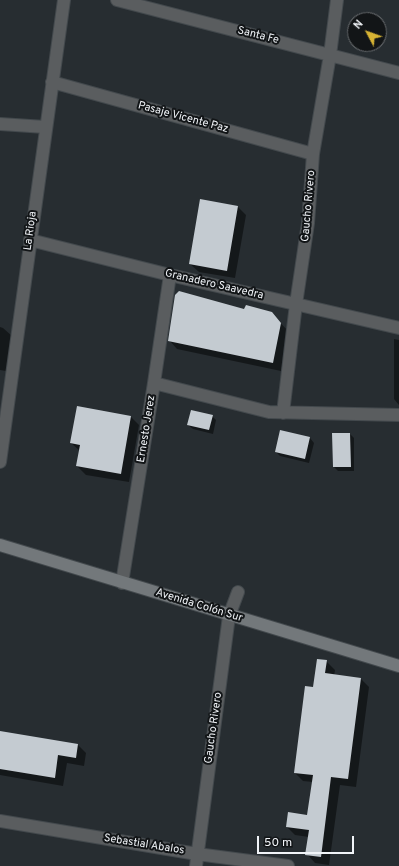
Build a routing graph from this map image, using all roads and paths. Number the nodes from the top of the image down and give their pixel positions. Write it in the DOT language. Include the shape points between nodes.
graph roads {
  1 [pos="64,0"];
  2 [pos="117,0"];
  3 [pos="337,0"];
  4 [pos="330,55"];
  5 [pos="399,73"];
  6 [pos="52,82"];
  7 [pos="0,124"];
  8 [pos="45,127"];
  9 [pos="313,154"];
  10 [pos="30,240"];
  11 [pos="170,275"];
  12 [pos="296,304"];
  13 [pos="399,328"];
  14 [pos="154,383"];
  15 [pos="283,412"];
  16 [pos="399,415"];
  17 [pos="0,462"];
  18 [pos="0,546"];
  19 [pos="122,583"];
  20 [pos="238,592"];
  21 [pos="229,616"];
  22 [pos="399,666"];
  23 [pos="0,821"];
  24 [pos="198,854"];
  25 [pos="196,866"];
  26 [pos="288,866"];
  1 -- 6 [label="street, La Rioja"];
  2 -- 4 [label="street, Santa Fe"];
  3 -- 4 [label="street, Gaucho Rivero"];
  4 -- 5 [label="street, Santa Fe"];
  4 -- 9 [label="street, Gaucho Rivero"];
  6 -- 8 [label="street, La Rioja"];
  6 -- 9 [label="street, Pasaje Vicente Paz"];
  7 -- 8 [label="street"];
  8 -- 10 [label="street, La Rioja"];
  9 -- 12 [label="street, Gaucho Rivero" via="308,223"];
  10 -- 11 [label="street, Granadero Saavedra"];
  10 -- 17 [label="street, La Rioja"];
  11 -- 12 [label="street, Granadero Saavedra"];
  11 -- 14 [label="street, Ernesto Jerez"];
  12 -- 13 [label="street, Granadero Saavedra"];
  12 -- 15 [label="street, Gaucho Rivero"];
  14 -- 15 [label="street" via="255,409"];
  14 -- 19 [label="street, Ernesto Jerez"];
  15 -- 16 [label="street"];
  18 -- 19 [label="main road, Avenida Colón Sur"];
  19 -- 21 [label="main road, Avenida Colón Sur"];
  20 -- 21 [label="street, Gaucho Rivero"];
  21 -- 22 [label="main road, Avenida Colón Sur"];
  21 -- 24 [label="street, Gaucho Rivero"];
  23 -- 24 [label="street, Sebastial Abalos"];
  24 -- 25 [label="street, Gaucho Rivero"];
  24 -- 26 [label="street, Sebastial Abalos"];
}
